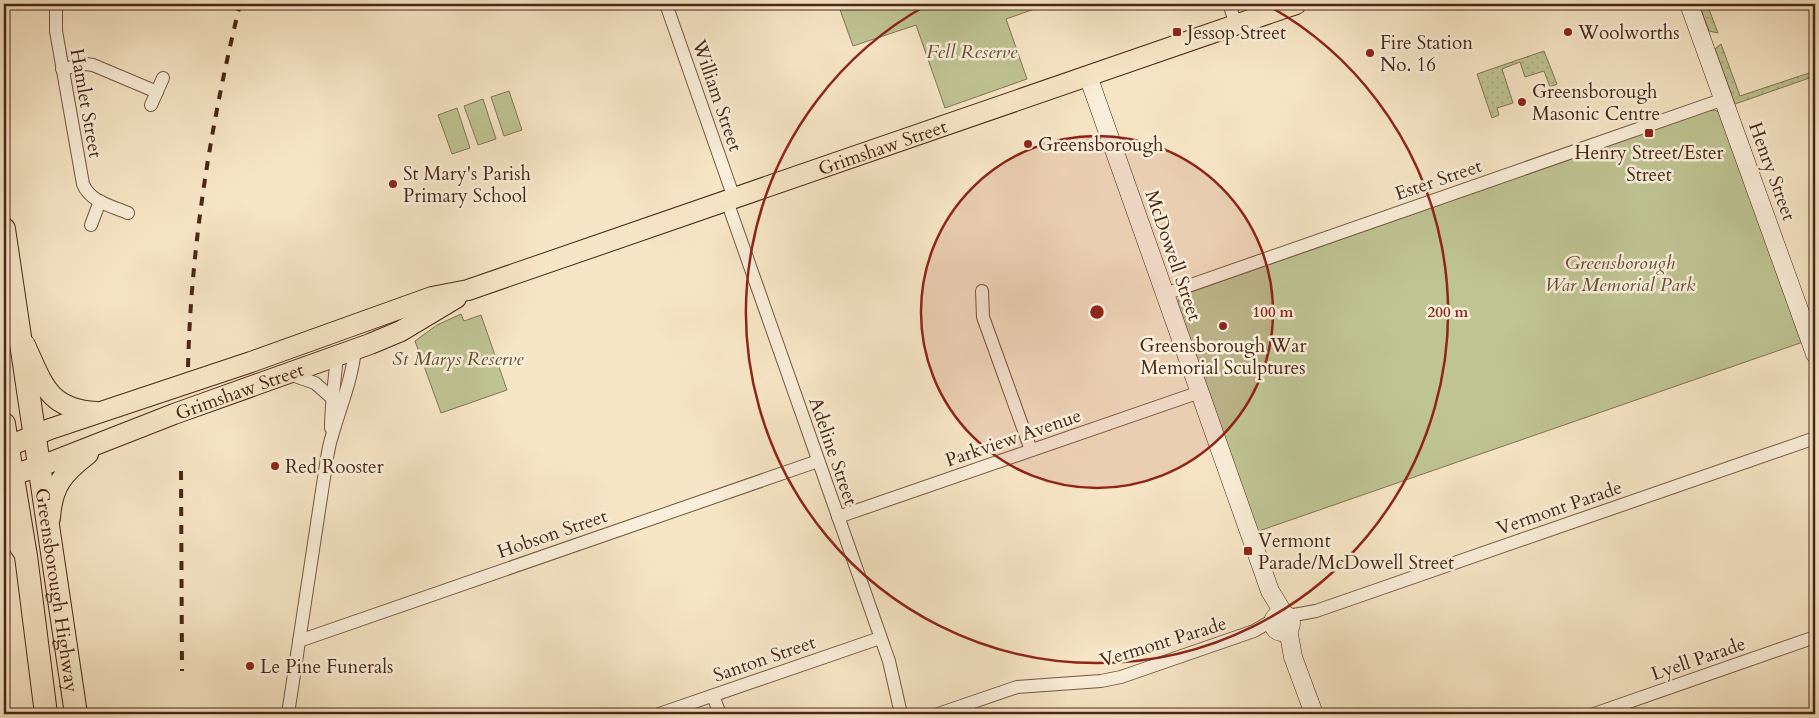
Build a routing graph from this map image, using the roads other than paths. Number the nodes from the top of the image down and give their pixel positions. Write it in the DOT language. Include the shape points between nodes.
graph roads {
  1 [pos="56,4"];
  2 [pos="666,4"];
  3 [pos="1229,4"];
  4 [pos="1296,4"];
  5 [pos="1689,4"];
  6 [pos="1236,24"];
  7 [pos="62,69"];
  8 [pos="1088,76"];
  9 [pos="163,78"];
  10 [pos="157,92"];
  11 [pos="1724,99"];
  12 [pos="151,105"];
  13 [pos="730,199"];
  14 [pos="100,201"];
  15 [pos="128,213"];
  16 [pos="92,225"];
  17 [pos="4,229"];
  18 [pos="468,290"];
  19 [pos="982,291"];
  20 [pos="1165,294"];
  21 [pos="348,328"];
  22 [pos="20,335"];
  23 [pos="346,352"];
  24 [pos="1815,354"];
  25 [pos="287,373"];
  26 [pos="1200,392"];
  27 [pos="332,398"];
  28 [pos="100,412"];
  29 [pos="4,424"];
  30 [pos="34,436"];
  31 [pos="331,438"];
  32 [pos="1815,438"];
  33 [pos="105,440"];
  34 [pos="6,447"];
  35 [pos="1031,450"];
  36 [pos="818,461"];
  37 [pos="38,466"];
  38 [pos="8,476"];
  39 [pos="838,517"];
  40 [pos="4,524"];
  41 [pos="49,532"];
  42 [pos="26,556"];
  43 [pos="1281,623"];
  44 [pos="1815,637"];
  45 [pos="880,638"];
  46 [pos="299,641"];
  47 [pos="713,696"];
  48 [pos="46,714"];
  49 [pos="76,714"];
  50 [pos="288,714"];
  51 [pos="660,714"];
  52 [pos="720,714"];
  53 [pos="901,714"];
  54 [pos="938,714"];
  55 [pos="1314,714"];
  56 [pos="1594,714"];
  1 -- 7 [label="street, Hamlet Street"];
  2 -- 13 [label="street, William Street"];
  3 -- 6 [label="street"];
  4 -- 6 [label="main road, Grimshaw Street"];
  5 -- 11 [label="street, Henry Street"];
  6 -- 8 [label="main road, Grimshaw Street"];
  7 -- 10 [label="street" via="94,64"];
  7 -- 14 [label="street, Hamlet Street" via="83,184 89,194"];
  8 -- 13 [label="main road, Grimshaw Street"];
  8 -- 20 [label="street, McDowell Street"];
  9 -- 10 [label="street"];
  10 -- 12 [label="street"];
  11 -- 20 [label="street, Ester Street"];
  11 -- 24 [label="street, Henry Street"];
  13 -- 18 [label="main road, Grimshaw Street"];
  13 -- 36 [label="street, Adeline Street"];
  14 -- 15 [label="street, Hamlet Street"];
  14 -- 16 [label="street"];
  17 -- 22 [label="highway, Greensborough Highway"];
  18 -- 21 [label="main road, Grimshaw Street" via="432,297"];
  18 -- 23 [label="main road, Grimshaw Street" via="401,331"];
  19 -- 35 [label="street" via="983,317"];
  20 -- 26 [label="street, McDowell Street"];
  21 -- 23 [label="main road"];
  21 -- 28 [label="main road, Grimshaw Street"];
  22 -- 28 [label="main road" via="51,395 80,411"];
  22 -- 30 [label="highway, Greensborough Highway"];
  23 -- 25 [label="main road, Grimshaw Street"];
  23 -- 27 [label="street" via="336,375"];
  23 -- 31 [label="street" via="353,365"];
  25 -- 27 [label="street" via="315,383"];
  25 -- 33 [label="main road, Grimshaw Street"];
  26 -- 35 [label="street, Parkview Avenue"];
  26 -- 43 [label="street, McDowell Street"];
  27 -- 31 [label="street"];
  28 -- 30 [label="main road, Grimshaw Street"];
  29 -- 34 [label="highway, Greensborough Highway"];
  30 -- 34 [label="main road, Grimshaw Street"];
  30 -- 37 [label="highway, Greensborough Highway"];
  31 -- 46 [label="street"];
  32 -- 43 [label="street, Vermont Parade"];
  33 -- 37 [label="main road, Grimshaw Street"];
  33 -- 41 [label="main road" via="74,464 62,478 53,493"];
  34 -- 38 [label="highway, Greensborough Highway"];
  35 -- 39 [label="street, Parkview Avenue"];
  36 -- 39 [label="street, Adeline Street"];
  36 -- 46 [label="street, Hobson Street"];
  37 -- 38 [label="main road, Grimshaw Street"];
  37 -- 41 [label="highway, Greensborough Highway"];
  38 -- 42 [label="highway, Greensborough Highway"];
  39 -- 45 [label="street, Adeline Street"];
  40 -- 42 [label="main road"];
  41 -- 49 [label="highway, Greensborough Highway"];
  42 -- 48 [label="highway, Greensborough Highway"];
  43 -- 54 [label="street, Vermont Parade" via="1121,677 1017,687"];
  43 -- 55 [label="street, McDowell Street"];
  44 -- 56 [label="street, Lyell Parade"];
  45 -- 47 [label="street, Santon Street"];
  45 -- 53 [label="street, Adeline Street" via="892,672"];
  46 -- 50 [label="street"];
  47 -- 51 [label="street, Santon Street"];
  47 -- 52 [label="street"];
}
